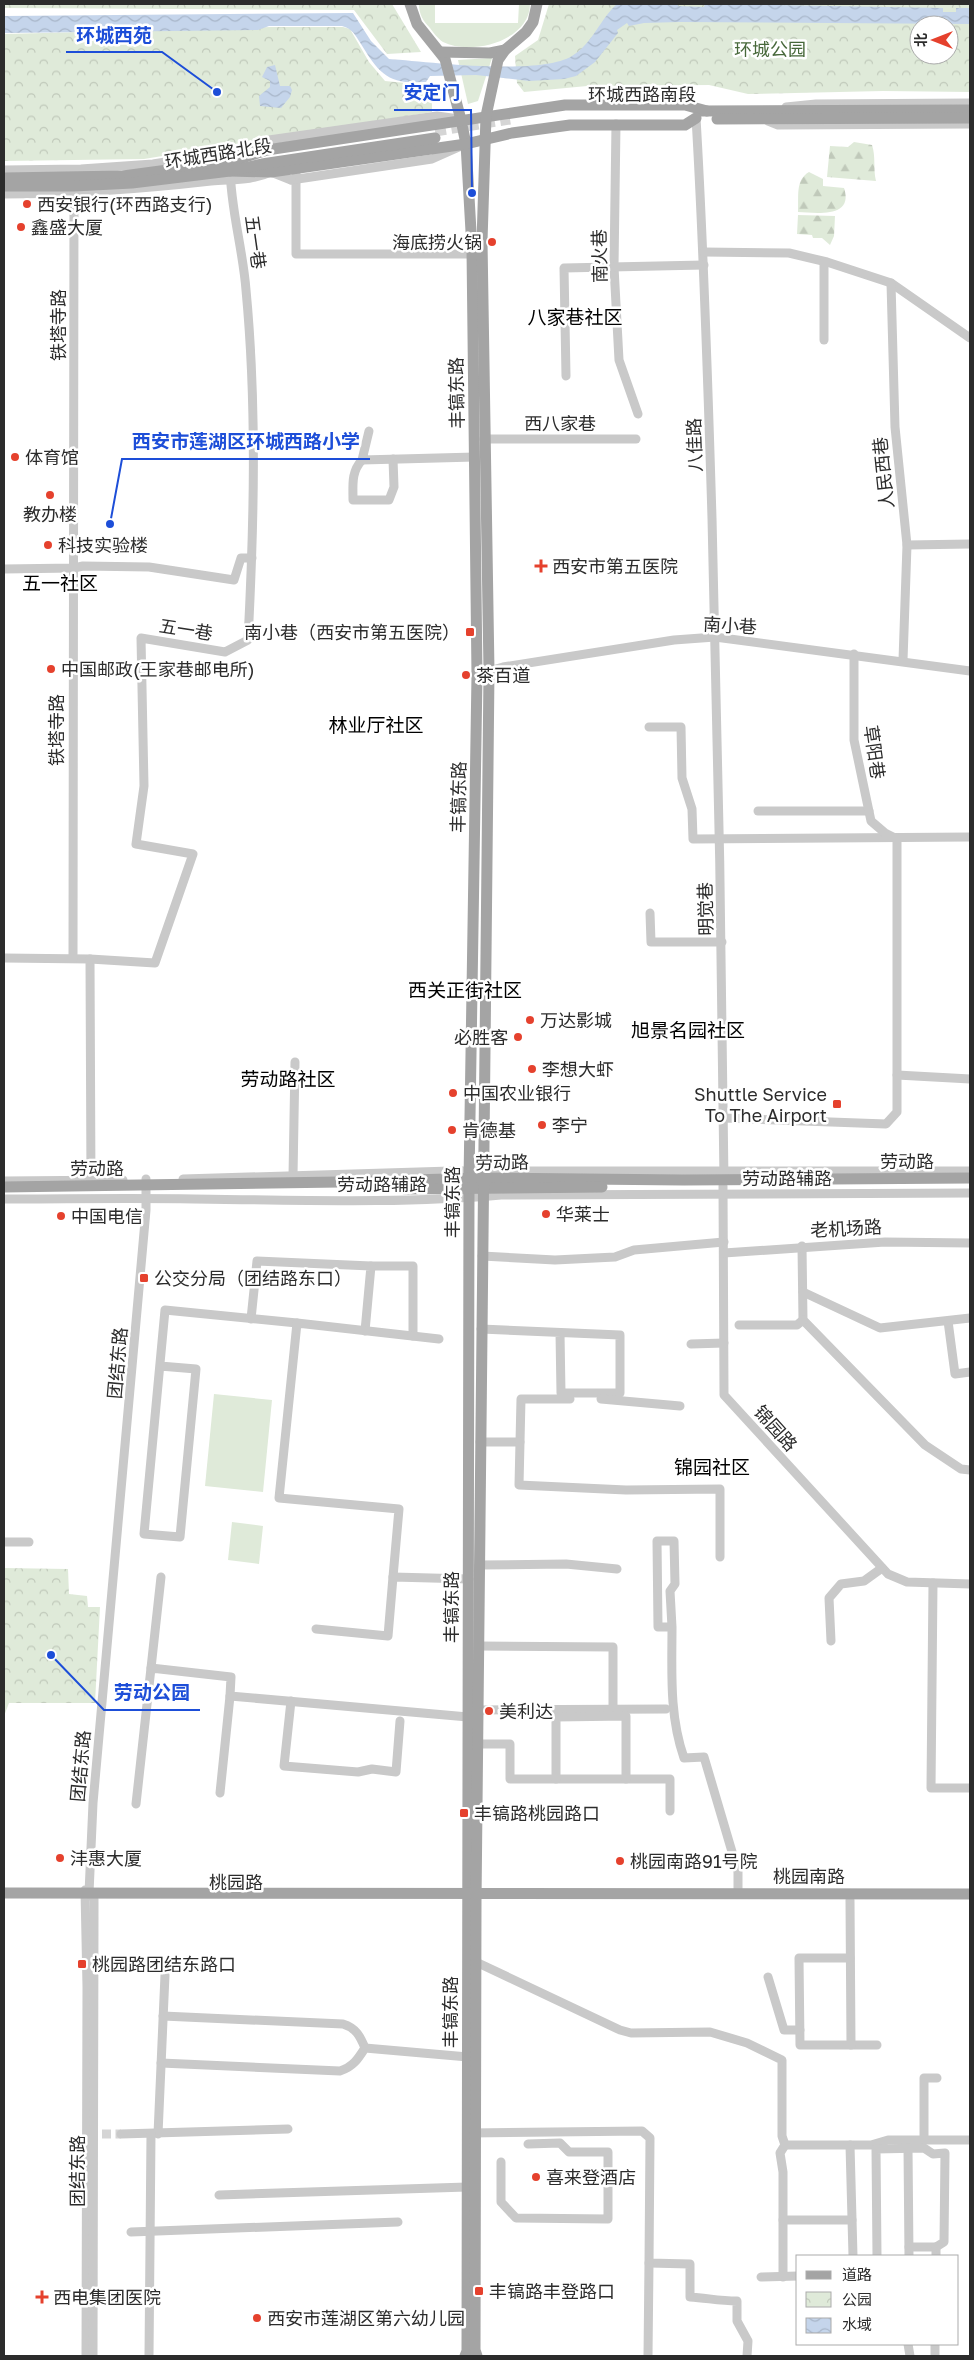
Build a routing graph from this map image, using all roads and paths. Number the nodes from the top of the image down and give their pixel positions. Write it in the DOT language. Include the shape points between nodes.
graph roads {
  1 [pos="410,4"];
  2 [pos="537,4"];
  3 [pos="505,50"];
  4 [pos="443,56"];
  5 [pos="970,103"];
  6 [pos="775,110"];
  7 [pos="970,110"];
  8 [pos="707,111"];
  9 [pos="486,116"];
  10 [pos="696,118"];
  11 [pos="970,118"];
  12 [pos="763,119"];
  13 [pos="461,120"];
  14 [pos="616,124"];
  15 [pos="970,124"];
  16 [pos="435,134"];
  17 [pos="485,140"];
  18 [pos="466,144"];
  19 [pos="230,166"];
  20 [pos="4,170"];
  21 [pos="271,172"];
  22 [pos="294,176"];
  23 [pos="4,178"];
  24 [pos="258,178"];
  25 [pos="4,186"];
  26 [pos="74,190"];
  27 [pos="4,194"];
  28 [pos="704,252"];
  29 [pos="472,254"];
  30 [pos="824,262"];
  31 [pos="704,265"];
  32 [pos="614,267"];
  33 [pos="891,283"];
  34 [pos="970,338"];
  35 [pos="824,340"];
  36 [pos="566,376"];
  37 [pos="638,414"];
  38 [pos="368,431"];
  39 [pos="484,439"];
  40 [pos="636,439"];
  41 [pos="475,457"];
  42 [pos="394,459"];
  43 [pos="362,460"];
  44 [pos="970,544"];
  45 [pos="907,545"];
  46 [pos="252,558"];
  47 [pos="74,568"];
  48 [pos="4,569"];
  49 [pos="715,637"];
  50 [pos="854,654"];
  51 [pos="903,660"];
  52 [pos="970,670"];
  53 [pos="489,671"];
  54 [pos="648,727"];
  55 [pos="869,810"];
  56 [pos="758,811"];
  57 [pos="970,837"];
  58 [pos="721,839"];
  59 [pos="897,839"];
  60 [pos="650,913"];
  61 [pos="722,942"];
  62 [pos="4,958"];
  63 [pos="73,958"];
  64 [pos="90,959"];
  65 [pos="295,1062"];
  66 [pos="897,1075"];
  67 [pos="970,1079"];
  68 [pos="724,1118"];
  69 [pos="970,1171"];
  70 [pos="293,1176"];
  71 [pos="970,1178"];
  72 [pos="4,1181"];
  73 [pos="483,1183"];
  74 [pos="724,1183"];
  75 [pos="470,1184"];
  76 [pos="970,1184"];
  77 [pos="4,1187"];
  78 [pos="91,1189"];
  79 [pos="146,1189"];
  80 [pos="4,1193"];
  81 [pos="970,1193"];
  82 [pos="4,1199"];
  83 [pos="724,1242"];
  84 [pos="970,1243"];
  85 [pos="802,1246"];
  86 [pos="724,1252"];
  87 [pos="482,1256"];
  88 [pos="371,1266"];
  89 [pos="803,1292"];
  90 [pos="970,1318"];
  91 [pos="251,1319"];
  92 [pos="803,1320"];
  93 [pos="948,1321"];
  94 [pos="297,1323"];
  95 [pos="740,1325"];
  96 [pos="481,1329"];
  97 [pos="365,1331"];
  98 [pos="560,1332"];
  99 [pos="413,1336"];
  100 [pos="439,1339"];
  101 [pos="724,1343"];
  102 [pos="691,1344"];
  103 [pos="160,1366"];
  104 [pos="970,1372"];
  105 [pos="680,1406"];
  106 [pos="480,1442"];
  107 [pos="520,1442"];
  108 [pos="970,1470"];
  109 [pos="4,1542"];
  110 [pos="29,1542"];
  111 [pos="720,1557"];
  112 [pos="479,1564"];
  113 [pos="882,1568"];
  114 [pos="617,1569"];
  115 [pos="161,1577"];
  116 [pos="394,1577"];
  117 [pos="469,1579"];
  118 [pos="932,1583"];
  119 [pos="970,1584"];
  120 [pos="672,1626"];
  121 [pos="316,1629"];
  122 [pos="831,1641"];
  123 [pos="479,1646"];
  124 [pos="151,1668"];
  125 [pos="230,1696"];
  126 [pos="291,1701"];
  127 [pos="613,1709"];
  128 [pos="666,1709"];
  129 [pos="478,1710"];
  130 [pos="468,1717"];
  131 [pos="400,1721"];
  132 [pos="478,1744"];
  133 [pos="556,1779"];
  134 [pos="626,1779"];
  135 [pos="970,1788"];
  136 [pos="220,1793"];
  137 [pos="136,1804"];
  138 [pos="670,1811"];
  139 [pos="4,1893"];
  140 [pos="738,1894"];
  141 [pos="970,1894"];
  142 [pos="88,1896"];
  143 [pos="472,1898"];
  144 [pos="4,1900"];
  145 [pos="850,1900"];
  146 [pos="970,1900"];
  147 [pos="850,1958"];
  148 [pos="476,1962"];
  149 [pos="165,1974"];
  150 [pos="768,1977"];
  151 [pos="163,2016"];
  152 [pos="800,2030"];
  153 [pos="851,2045"];
  154 [pos="877,2045"];
  155 [pos="365,2048"];
  156 [pos="468,2057"];
  157 [pos="161,2062"];
  158 [pos="937,2078"];
  159 [pos="288,2129"];
  160 [pos="471,2133"];
  161 [pos="121,2134"];
  162 [pos="154,2134"];
  163 [pos="924,2140"];
  164 [pos="970,2140"];
  165 [pos="528,2144"];
  166 [pos="785,2145"];
  167 [pos="850,2145"];
  168 [pos="908,2148"];
  169 [pos="501,2162"];
  170 [pos="467,2187"];
  171 [pos="219,2195"];
  172 [pos="783,2220"];
  173 [pos="852,2220"];
  174 [pos="398,2222"];
  175 [pos="131,2232"];
  176 [pos="149,2233"];
  177 [pos="936,2251"];
  178 [pos="909,2252"];
  179 [pos="853,2255"];
  180 [pos="877,2255"];
  181 [pos="649,2263"];
  182 [pos="761,2276"];
  183 [pos="783,2276"];
  184 [pos="796,2276"];
  185 [pos="86,2356"];
  186 [pos="93,2356"];
  187 [pos="149,2356"];
  188 [pos="465,2356"];
  189 [pos="477,2356"];
  190 [pos="648,2356"];
  191 [pos="748,2356"];
  1 -- 4 [label="main road" via="418,24"];
  2 -- 3 [label="main road" via="533,22"];
  3 -- 4 [label="main road"];
  3 -- 9 [label="main road, 丰镐东路" via="498,60"];
  4 -- 13 [label="main road, 丰镐东路"];
  5 -- 6 [label="street, 环城西路南段" via="802,104"];
  6 -- 7 [label="main road, 环城西路南段"];
  6 -- 8 [label="main road, 环城西路南段"];
  8 -- 9 [label="main road" via="685,105 586,103"];
  8 -- 10 [label="main road, 环城西路南段" via="573,111 510,123 573,118"];
  9 -- 13 [label="main road"];
  9 -- 17 [label="main road, 丰镐东路"];
  10 -- 12 [label="main road, 环城西路南段"];
  10 -- 14 [label="main road" via="685,125"];
  10 -- 28 [label="street, 八佳路"];
  11 -- 12 [label="main road, 环城西路南段"];
  12 -- 15 [label="street, 环城西路南段" via="778,125"];
  13 -- 18 [label="main road, 丰镐东路"];
  13 -- 19 [label="main road" via="267,150"];
  13 -- 19 [label="street" via="427,117 269,140"];
  14 -- 17 [label="main road" via="527,130"];
  14 -- 32 [label="street, 南火巷"];
  16 -- 19 [label="main road, 环城西路北段"];
  17 -- 18 [label="main road"];
  17 -- 39 [label="main road, 丰镐东路" via="482,241"];
  18 -- 22 [label="main road"];
  18 -- 29 [label="main road, 丰镐东路"];
  19 -- 20 [label="street"];
  19 -- 21 [label="main road"];
  19 -- 23 [label="main road, 环城西路北段" via="123,176"];
  19 -- 24 [label="street"];
  19 -- 26 [label="main road, 环城西路北段"];
  19 -- 46 [label="street, 五一巷" via="248,319 253,416"];
  21 -- 22 [label="main road"];
  21 -- 24 [label="street"];
  22 -- 24 [label="street"];
  22 -- 29 [label="street" via="296,254"];
  25 -- 26 [label="main road, 环城西路北段"];
  26 -- 27 [label="street"];
  26 -- 47 [label="street, 铁塔寺路"];
  28 -- 30 [label="street" via="789,253"];
  28 -- 31 [label="street, 八佳路"];
  29 -- 41 [label="main road, 丰镐东路"];
  30 -- 33 [label="street"];
  30 -- 35 [label="street"];
  31 -- 32 [label="street"];
  31 -- 49 [label="street, 八佳路"];
  32 -- 36 [label="street" via="564,268"];
  32 -- 37 [label="street, 南火巷" via="619,360"];
  33 -- 34 [label="street"];
  33 -- 45 [label="street, 人民西巷" via="895,427"];
  38 -- 43 [label="street"];
  39 -- 40 [label="street, 西八家巷"];
  39 -- 53 [label="main road, 丰镐东路"];
  41 -- 42 [label="street"];
  41 -- 75 [label="main road, 丰镐东路" via="477,675"];
  42 -- 43 [label="street"];
  42 -- 43 [label="street" via="394,487 389,500 353,500 355,467"];
  44 -- 45 [label="street"];
  45 -- 51 [label="street, 人民西巷"];
  46 -- 47 [label="street" via="241,558 234,580 148,567"];
  46 -- 64 [label="street, 五一巷" via="248,640 225,652 141,638 144,786 136,844 193,854 155,963"];
  47 -- 48 [label="street"];
  47 -- 63 [label="street, 铁塔寺路"];
  49 -- 50 [label="street, 南小巷"];
  49 -- 53 [label="street, 南小巷" via="674,640"];
  49 -- 58 [label="street, 明觉巷"];
  50 -- 51 [label="street, 南小巷"];
  50 -- 55 [label="street, 草阳巷" via="854,740"];
  51 -- 52 [label="street, 南小巷"];
  53 -- 73 [label="main road, 丰镐东路"];
  54 -- 58 [label="street" via="681,727 682,778 692,809 693,839"];
  55 -- 56 [label="street"];
  55 -- 59 [label="street, 草阳巷" via="871,821"];
  57 -- 59 [label="street"];
  58 -- 59 [label="street"];
  58 -- 61 [label="street, 明觉巷"];
  59 -- 66 [label="street"];
  60 -- 61 [label="street" via="650,942"];
  61 -- 68 [label="street, 明觉巷"];
  62 -- 63 [label="street"];
  63 -- 64 [label="street"];
  64 -- 78 [label="street"];
  65 -- 70 [label="street"];
  66 -- 67 [label="street"];
  66 -- 68 [label="street" via="896,1112 886,1124"];
  68 -- 74 [label="street, 明觉巷"];
  69 -- 74 [label="street, 劳动路辅路"];
  70 -- 75 [label="street, 劳动路辅路"];
  70 -- 79 [label="street, 劳动路辅路"];
  71 -- 74 [label="main road, 劳动路"];
  72 -- 78 [label="street"];
  73 -- 74 [label="main road, 劳动路"];
  73 -- 74 [label="street, 劳动路辅路"];
  73 -- 75 [label="main road, 劳动路"];
  73 -- 75 [label="street, 劳动路辅路"];
  73 -- 87 [label="main road, 丰镐东路"];
  74 -- 76 [label="main road, 劳动路"];
  74 -- 81 [label="street, 劳动路辅路"];
  74 -- 83 [label="street, 锦园路"];
  75 -- 79 [label="main road, 劳动路"];
  75 -- 117 [label="main road, 丰镐东路"];
  77 -- 78 [label="main road, 劳动路"];
  78 -- 79 [label="main road, 劳动路"];
  78 -- 80 [label="main road, 劳动路"];
  78 -- 82 [label="street"];
  79 -- 142 [label="street, 团结东路" via="142,1267 93,1803"];
  83 -- 86 [label="street, 锦园路"];
  83 -- 87 [label="street" via="634,1250 616,1257 555,1260"];
  84 -- 85 [label="street, 老机场路" via="885,1242"];
  85 -- 86 [label="street, 老机场路"];
  85 -- 89 [label="street"];
  86 -- 101 [label="street, 锦园路"];
  87 -- 96 [label="main road, 丰镐东路"];
  88 -- 91 [label="street" via="257,1261"];
  88 -- 97 [label="street"];
  88 -- 99 [label="street" via="413,1266"];
  89 -- 92 [label="street"];
  89 -- 93 [label="street" via="880,1328"];
  90 -- 93 [label="street"];
  91 -- 94 [label="street"];
  91 -- 103 [label="street" via="165,1310"];
  92 -- 95 [label="street" via="797,1325"];
  92 -- 108 [label="street" via="925,1445 961,1469"];
  93 -- 104 [label="street" via="955,1374"];
  94 -- 97 [label="street"];
  94 -- 116 [label="street" via="278,1498 399,1509"];
  96 -- 98 [label="street"];
  96 -- 106 [label="main road, 丰镐东路"];
  97 -- 99 [label="street"];
  98 -- 98 [label="street" via="620,1335 620,1393 561,1393"];
  99 -- 100 [label="street"];
  101 -- 102 [label="street"];
  101 -- 113 [label="street, 锦园路" via="724,1395"];
  103 -- 103 [label="street" via="144,1534 180,1537 196,1369"];
  105 -- 107 [label="street" via="611,1399 521,1399"];
  106 -- 107 [label="street"];
  106 -- 112 [label="main road, 丰镐东路"];
  107 -- 111 [label="street" via="519,1485 626,1490 720,1489"];
  109 -- 110 [label="street"];
  112 -- 114 [label="street" via="566,1564"];
  112 -- 123 [label="main road, 丰镐东路"];
  113 -- 118 [label="street, 锦园路" via="906,1582"];
  113 -- 122 [label="street" via="864,1580 841,1584 829,1598"];
  115 -- 124 [label="street"];
  116 -- 117 [label="street"];
  116 -- 121 [label="street" via="388,1636"];
  117 -- 130 [label="main road, 丰镐东路"];
  118 -- 119 [label="street, 锦园路"];
  118 -- 135 [label="street" via="931,1788"];
  120 -- 120 [label="street" via="658,1627 657,1541 674,1541 675,1584 670,1591"];
  120 -- 140 [label="street" via="673,1714 678,1740 684,1758 704,1757 738,1872"];
  123 -- 127 [label="street" via="613,1647"];
  123 -- 129 [label="main road, 丰镐东路"];
  124 -- 125 [label="street" via="231,1676"];
  124 -- 137 [label="street"];
  125 -- 126 [label="street"];
  125 -- 136 [label="street"];
  126 -- 130 [label="street"];
  126 -- 131 [label="street" via="284,1766 396,1772"];
  127 -- 128 [label="street"];
  127 -- 129 [label="street"];
  129 -- 132 [label="main road, 丰镐东路"];
  130 -- 143 [label="main road, 丰镐东路"];
  132 -- 133 [label="street" via="510,1744 510,1779"];
  132 -- 143 [label="main road, 丰镐东路"];
  133 -- 134 [label="street"];
  133 -- 134 [label="street" via="556,1716 626,1716"];
  134 -- 138 [label="street" via="670,1779"];
  139 -- 142 [label="main road, 桃园路"];
  140 -- 141 [label="main road, 桃园南路"];
  140 -- 143 [label="main road, 桃园南路"];
  142 -- 143 [label="main road, 桃园路"];
  142 -- 144 [label="main road, 桃园路"];
  142 -- 185 [label="street"];
  142 -- 186 [label="street, 团结东路" via="98,2134"];
  143 -- 145 [label="main road, 桃园南路"];
  143 -- 148 [label="main road, 丰镐东路"];
  143 -- 156 [label="main road, 丰镐东路"];
  145 -- 146 [label="main road, 桃园南路"];
  145 -- 147 [label="street"];
  147 -- 152 [label="street" via="800,1958"];
  147 -- 153 [label="street"];
  148 -- 160 [label="main road, 丰镐东路"];
  148 -- 166 [label="street" via="620,2030 631,2033 710,2032 747,2043 782,2060 782,2136"];
  149 -- 151 [label="street"];
  150 -- 152 [label="street" via="784,2030"];
  151 -- 155 [label="street" via="343,2024 352,2027"];
  151 -- 157 [label="street"];
  152 -- 153 [label="street" via="800,2045"];
  153 -- 154 [label="street"];
  155 -- 156 [label="street"];
  155 -- 157 [label="street" via="358,2060 340,2071"];
  156 -- 160 [label="main road, 丰镐东路"];
  157 -- 162 [label="street"];
  158 -- 163 [label="street" via="924,2078"];
  159 -- 162 [label="street"];
  160 -- 170 [label="main road, 丰镐东路"];
  160 -- 181 [label="street" via="642,2131 650,2138"];
  160 -- 189 [label="main road, 丰镐东路"];
  161 -- 162 [label="street"];
  162 -- 176 [label="street"];
  163 -- 164 [label="street"];
  163 -- 167 [label="street"];
  165 -- 169 [label="street" via="560,2143 569,2152 608,2152 608,2219 516,2218 502,2202"];
  166 -- 167 [label="street"];
  166 -- 172 [label="street" via="780,2153"];
  167 -- 173 [label="street"];
  168 -- 177 [label="street" via="924,2148 933,2154 945,2153 944,2242"];
  168 -- 178 [label="street"];
  168 -- 180 [label="street" via="876,2149"];
  170 -- 171 [label="street"];
  170 -- 188 [label="main road, 丰镐东路"];
  172 -- 173 [label="street"];
  172 -- 183 [label="street"];
  173 -- 179 [label="street"];
  174 -- 176 [label="street"];
  175 -- 176 [label="street"];
  176 -- 187 [label="street"];
  177 -- 178 [label="street"];
  181 -- 190 [label="street"];
  181 -- 191 [label="street" via="690,2264 690,2297 737,2301 737,2321 748,2341"];
  182 -- 183 [label="street"];
  183 -- 184 [label="street"];
}
